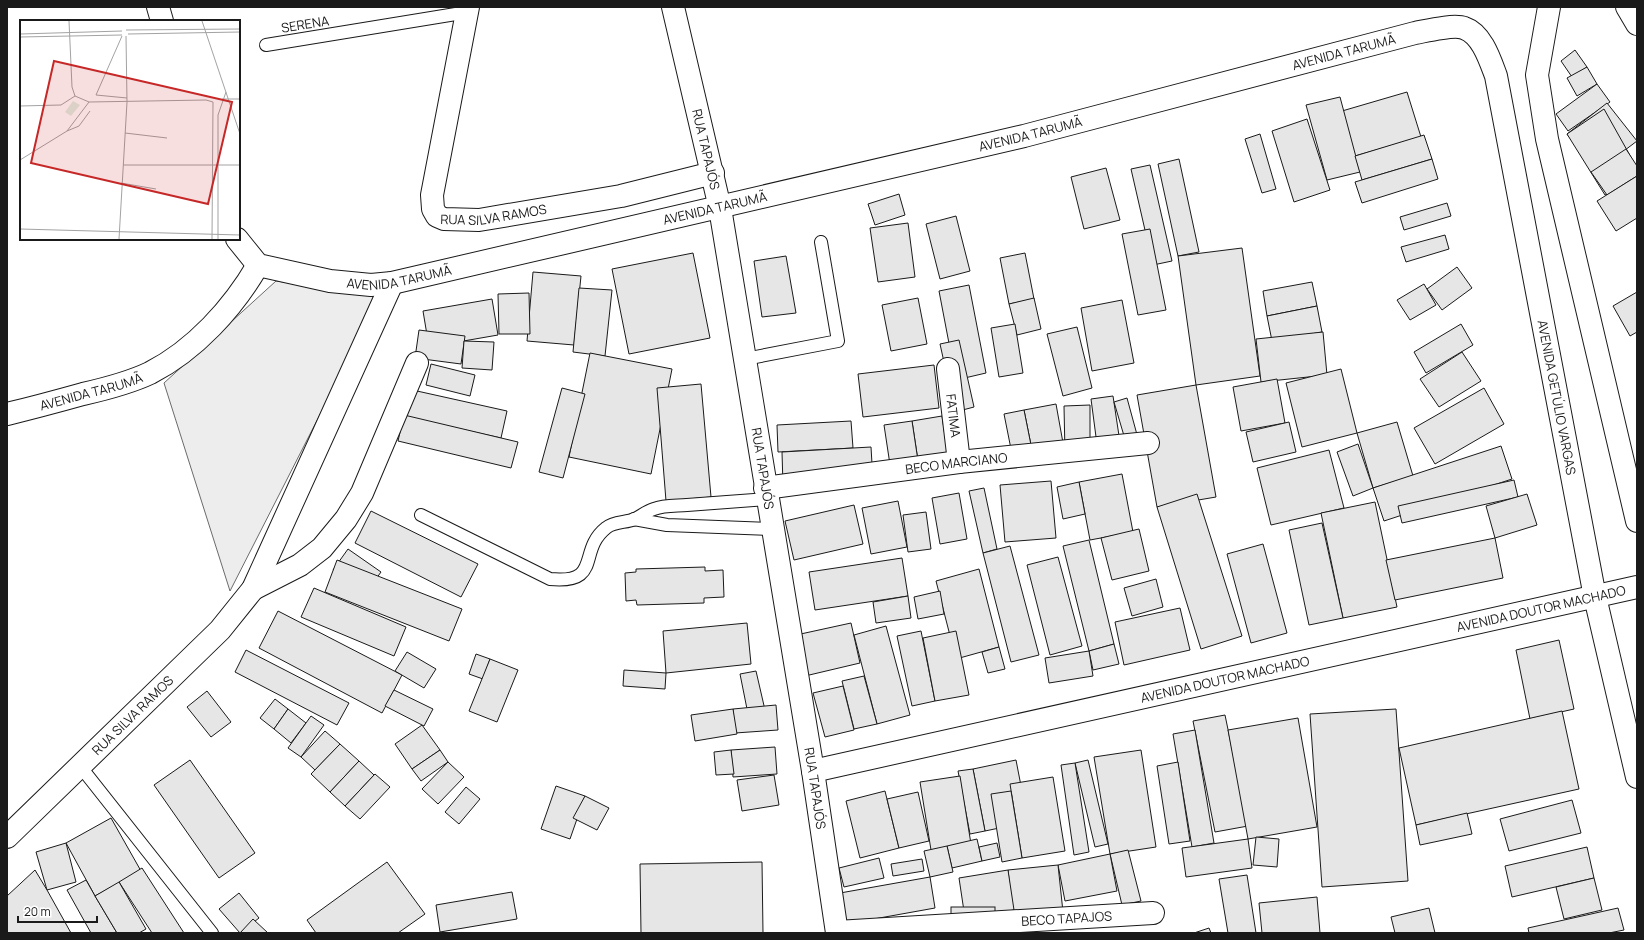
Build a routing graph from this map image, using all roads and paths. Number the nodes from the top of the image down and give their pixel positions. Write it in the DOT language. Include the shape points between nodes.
graph roads {
  1 [pos="158,7"];
  2 [pos="673,7"];
  3 [pos="1549,7"];
  4 [pos="1627,7"];
  5 [pos="468,9"];
  6 [pos="162,20"];
  7 [pos="1637,24"];
  8 [pos="1464,27"];
  9 [pos="266,45"];
  10 [pos="712,173"];
  11 [pos="720,208"];
  12 [pos="238,240"];
  13 [pos="821,242"];
  14 [pos="258,265"];
  15 [pos="392,283"];
  16 [pos="744,359"];
  17 [pos="417,363"];
  18 [pos="948,369"];
  19 [pos="7,414"];
  20 [pos="1148,442"];
  21 [pos="959,462"];
  22 [pos="766,493"];
  23 [pos="421,515"];
  24 [pos="634,519"];
  25 [pos="1637,521"];
  26 [pos="772,529"];
  27 [pos="1637,587"];
  28 [pos="253,589"];
  29 [pos="1595,597"];
  30 [pos="80,766"];
  31 [pos="813,771"];
  32 [pos="1637,777"];
  33 [pos="7,837"];
  34 [pos="1153,913"];
  35 [pos="212,933"];
  36 [pos="837,933"];
  1 -- 6 [label="street"];
  2 -- 10 [label="street, RUA TAPAJÓS"];
  3 -- 25 [label="street" via="1537,76 1547,139"];
  4 -- 7 [label="street"];
  5 -- 9 [label="lane, SERENA"];
  5 -- 10 [label="street, RUA SILVA RAMOS" via="432,195 433,209 437,216 444,219 479,220 621,196"];
  8 -- 11 [label="street, AVENIDA TARUMÃ" via="1415,32 1024,136"];
  8 -- 29 [label="street, AVENIDA GETÚLIO VARGAS" via="1478,38 1487,51 1496,76"];
  10 -- 11 [label="street, RUA TAPAJÓS"];
  11 -- 15 [label="street, AVENIDA TARUMÃ"];
  11 -- 16 [label="street, RUA TAPAJÓS"];
  12 -- 14 [label="street"];
  13 -- 16 [label="lane" via="838,341"];
  14 -- 15 [label="street, AVENIDA TARUMÃ" via="330,281 371,285"];
  14 -- 19 [label="street, AVENIDA TARUMÃ" via="218,320 188,348 149,373 112,387"];
  15 -- 28 [label="street, RUA SILVA RAMOS"];
  16 -- 22 [label="street, RUA TAPAJÓS"];
  17 -- 28 [label="street, RUA SILVA RAMOS" via="362,493 346,519 322,548 300,565"];
  18 -- 21 [label="street, FATIMA"];
  20 -- 21 [label="street, BECO MARCIANO"];
  21 -- 22 [label="street, BECO MARCIANO"];
  22 -- 24 [label="lane" via="654,508"];
  22 -- 26 [label="street, RUA TAPAJÓS"];
  23 -- 24 [label="lane" via="550,579 565,580 579,577 586,568 596,539 606,528"];
  24 -- 26 [label="lane" via="667,525"];
  26 -- 31 [label="street, RUA TAPAJÓS"];
  27 -- 29 [label="street, AVENIDA DOUTOR MACHADO"];
  28 -- 30 [label="street, RUA SILVA RAMOS" via="220,630"];
  29 -- 31 [label="street, AVENIDA DOUTOR MACHADO"];
  29 -- 32 [label="street, AVENIDA GETÚLIO VARGAS"];
  30 -- 33 [label="street, RUA SILVA RAMOS"];
  30 -- 35 [label="lane"];
  31 -- 36 [label="street, RUA TAPAJÓS"];
  34 -- 36 [label="street, BECO TAPAJOS"];
}
